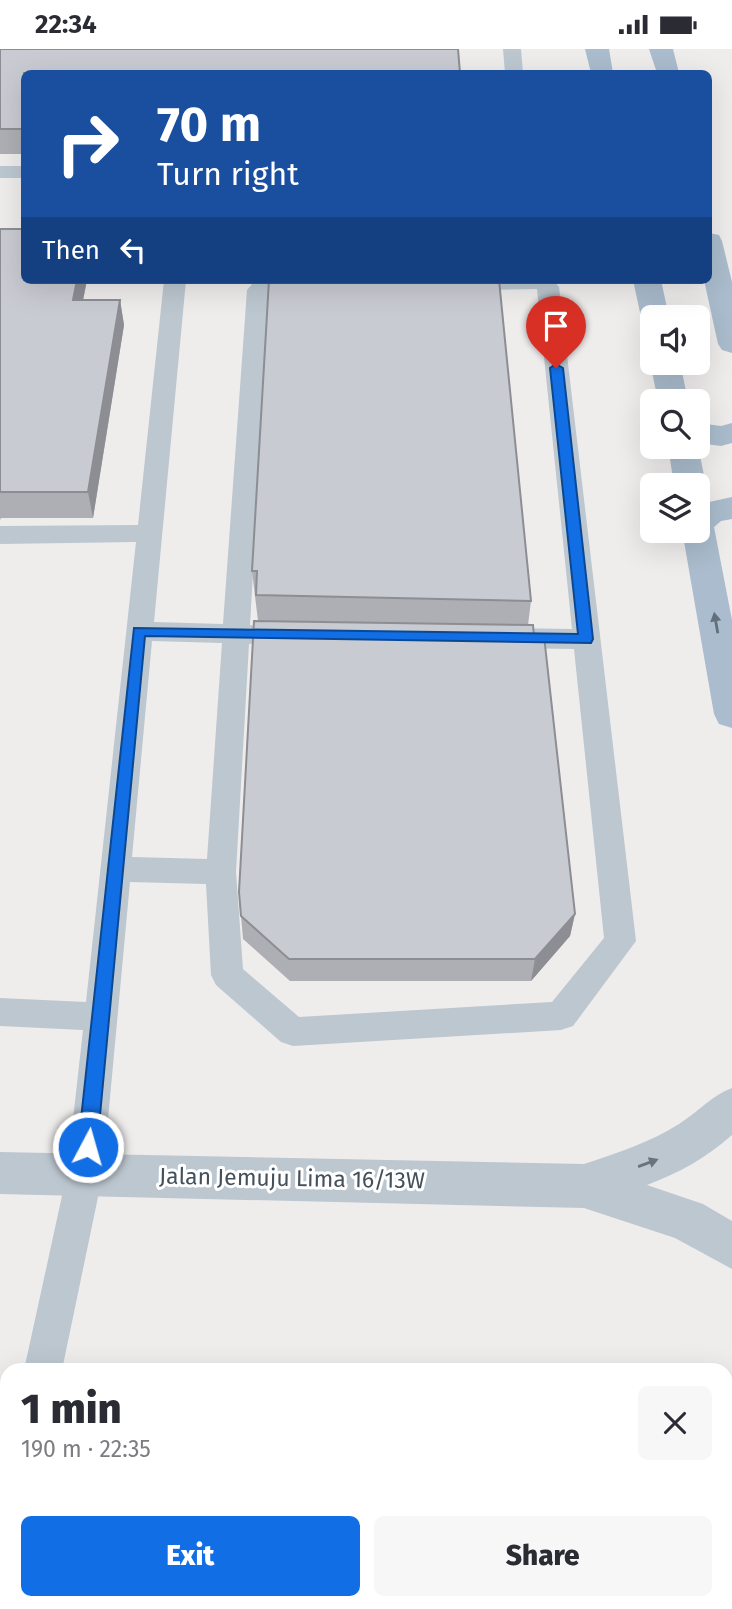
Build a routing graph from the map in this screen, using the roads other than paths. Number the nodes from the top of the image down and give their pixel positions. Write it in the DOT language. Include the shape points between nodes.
graph roads {
  1 [pos="512,49"];
  2 [pos="597,49"];
  3 [pos="514,70"];
  4 [pos="601,70"];
  5 [pos="0,172"];
  6 [pos="21,172"];
  7 [pos="712,254"];
  8 [pos="175,284"];
  9 [pos="447,284"];
  10 [pos="545,284"];
  11 [pos="648,284"];
  12 [pos="652,305"];
  13 [pos="732,344"];
  14 [pos="732,433"];
  15 [pos="710,435"];
  16 [pos="732,508"];
  17 [pos="710,513"];
  18 [pos="148,533"];
  19 [pos="0,535"];
  20 [pos="701,543"];
  21 [pos="139,631"];
  22 [pos="237,635"];
  23 [pos="279,635"];
  24 [pos="474,638"];
  25 [pos="586,639"];
  26 [pos="732,714"];
  27 [pos="115,869"];
  28 [pos="221,872"];
  29 [pos="0,1012"];
  30 [pos="101,1017"];
  31 [pos="732,1108"];
  32 [pos="0,1173"];
  33 [pos="85,1173"];
  34 [pos="584,1186"];
  35 [pos="732,1246"];
  36 [pos="44,1363"];
  1 -- 3 [label="lane"];
  2 -- 4 [label="main road"];
  5 -- 6 [label="lane"];
  7 -- 13 [label="main road"];
  8 -- 18 [label="lane"];
  9 -- 22 [label="lane" via="259,289"];
  10 -- 25 [label="lane"];
  11 -- 12 [label="main road"];
  14 -- 15 [label="main road"];
  16 -- 17 [label="main road"];
  18 -- 19 [label="lane"];
  18 -- 21 [label="lane"];
  26 -- 20 [label="main road, one-way"];
  21 -- 22 [label="lane"];
  21 -- 27 [label="lane"];
  22 -- 23 [label="lane"];
  22 -- 28 [label="lane"];
  24 -- 25 [label="lane"];
  25 -- 28 [label="lane" via="620,941 562,1016 293,1032 227,975"];
  27 -- 28 [label="lane"];
  27 -- 30 [label="lane"];
  29 -- 30 [label="lane"];
  30 -- 33 [label="lane"];
  34 -- 31 [label="street, Jalan Jemuju Lima 16/13W, one-way" via="660,1159 696,1138"];
  32 -- 33 [label="street, Jalan Jemuju Lima 16/13W"];
  33 -- 34 [label="street, Jalan Jemuju Lima 16/13W"];
  33 -- 36 [label="lane"];
  34 -- 35 [label="street, Jalan Jemuju Lima 16/13W" via="687,1220"];
}
